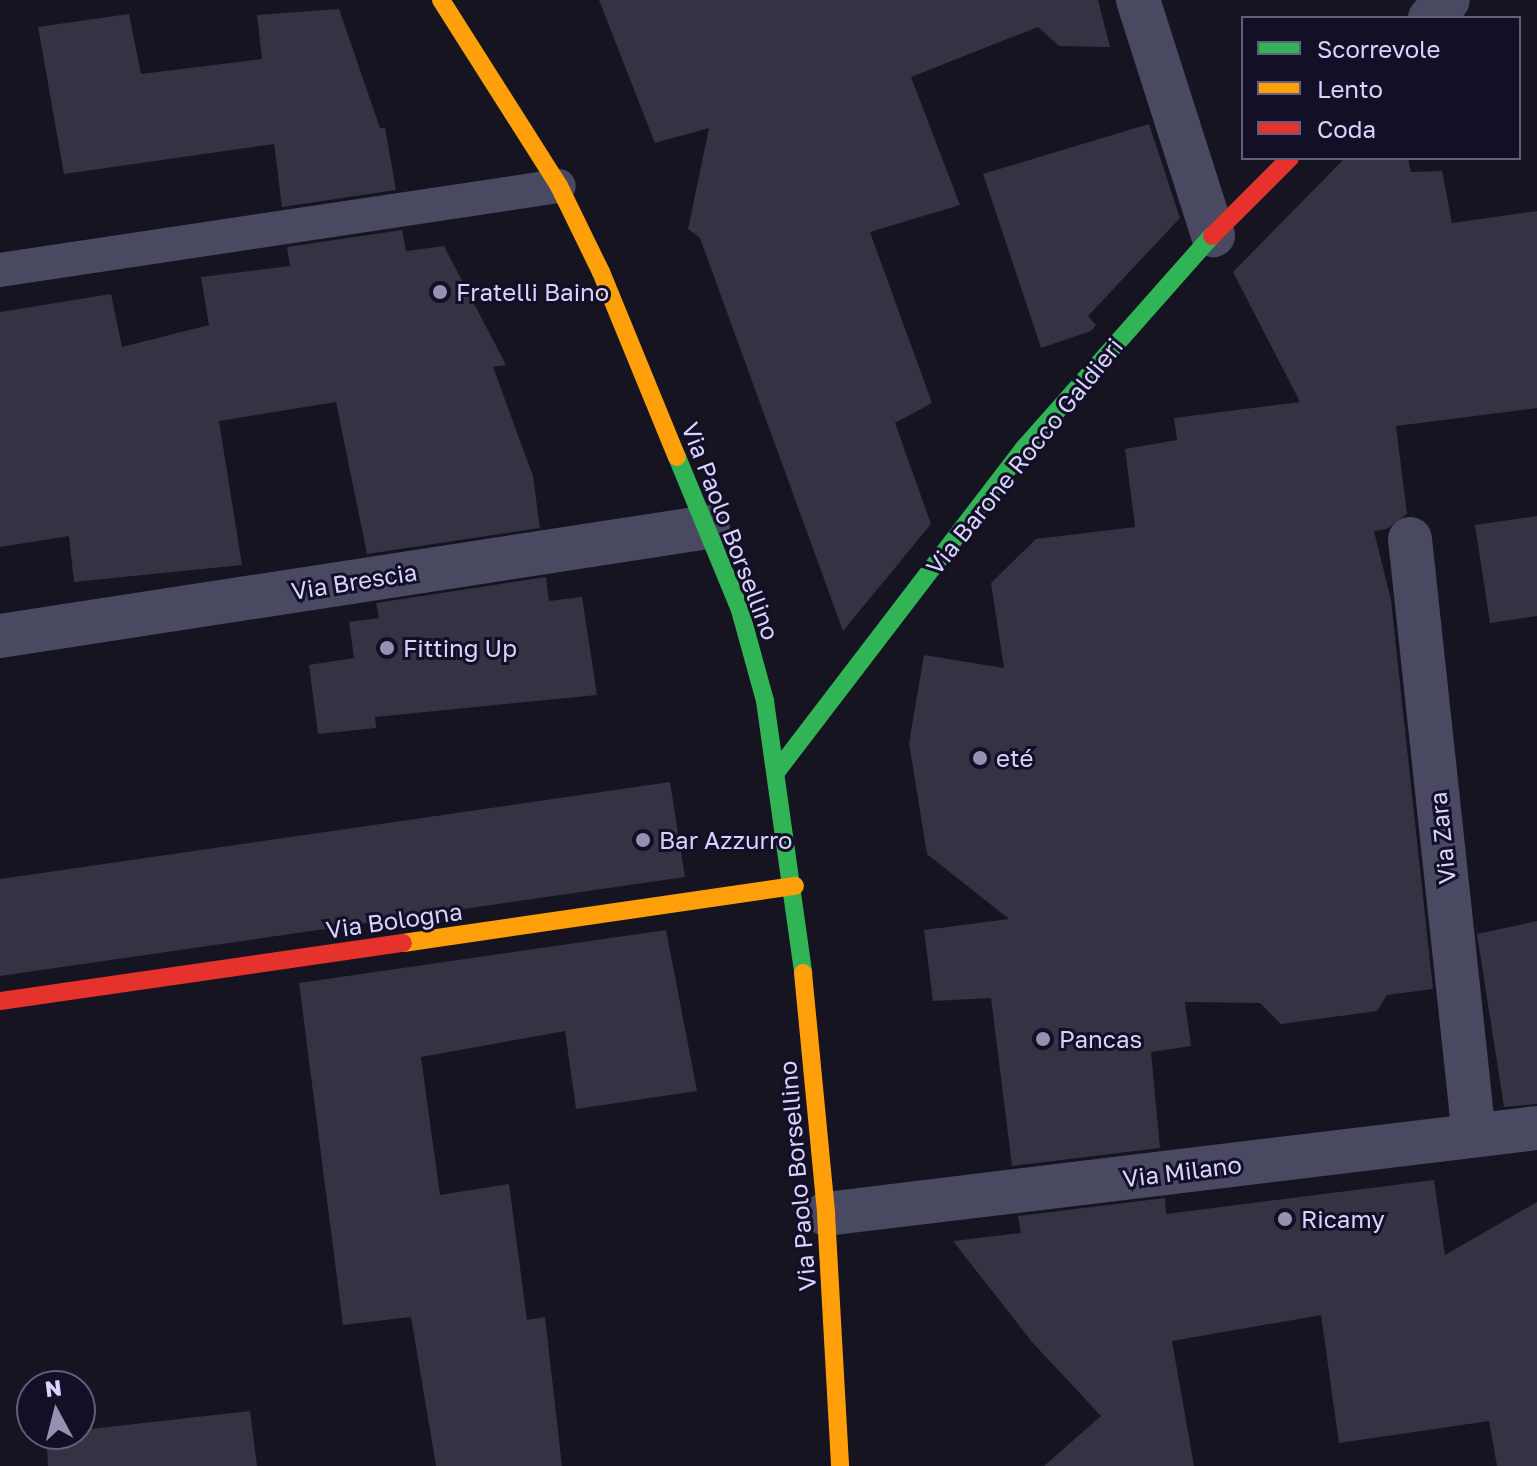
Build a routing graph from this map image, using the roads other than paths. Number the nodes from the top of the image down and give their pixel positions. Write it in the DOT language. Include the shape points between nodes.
graph roads {
  1 [pos="441,0"];
  2 [pos="1138,0"];
  3 [pos="1448,0"];
  4 [pos="1432,16"];
  5 [pos="1288,160"];
  6 [pos="559,186"];
  7 [pos="1213,235"];
  8 [pos="0,270"];
  9 [pos="708,527"];
  10 [pos="1410,539"];
  11 [pos="0,636"];
  12 [pos="777,771"];
  13 [pos="795,886"];
  14 [pos="0,1001"];
  15 [pos="1537,1128"];
  16 [pos="1474,1136"];
  17 [pos="826,1214"];
  18 [pos="840,1466"];
  1 -- 6 [label="street, Via Paolo Borsellino"];
  2 -- 7 [label="street"];
  3 -- 4 [label="street"];
  5 -- 7 [label="street, Via Barone Rocco Galdieri"];
  6 -- 8 [label="lane"];
  6 -- 9 [label="street, Via Paolo Borsellino"];
  7 -- 12 [label="street, Via Barone Rocco Galdieri" via="1025,447"];
  9 -- 11 [label="street, Via Brescia"];
  9 -- 12 [label="street, Via Paolo Borsellino" via="740,610"];
  10 -- 16 [label="street, Via Zara"];
  12 -- 13 [label="street, Via Paolo Borsellino"];
  13 -- 14 [label="street, Via Bologna"];
  13 -- 17 [label="street, Via Paolo Borsellino"];
  15 -- 16 [label="street, Via Milano"];
  16 -- 17 [label="street, Via Milano"];
  17 -- 18 [label="street, Via Paolo Borsellino"];
}
